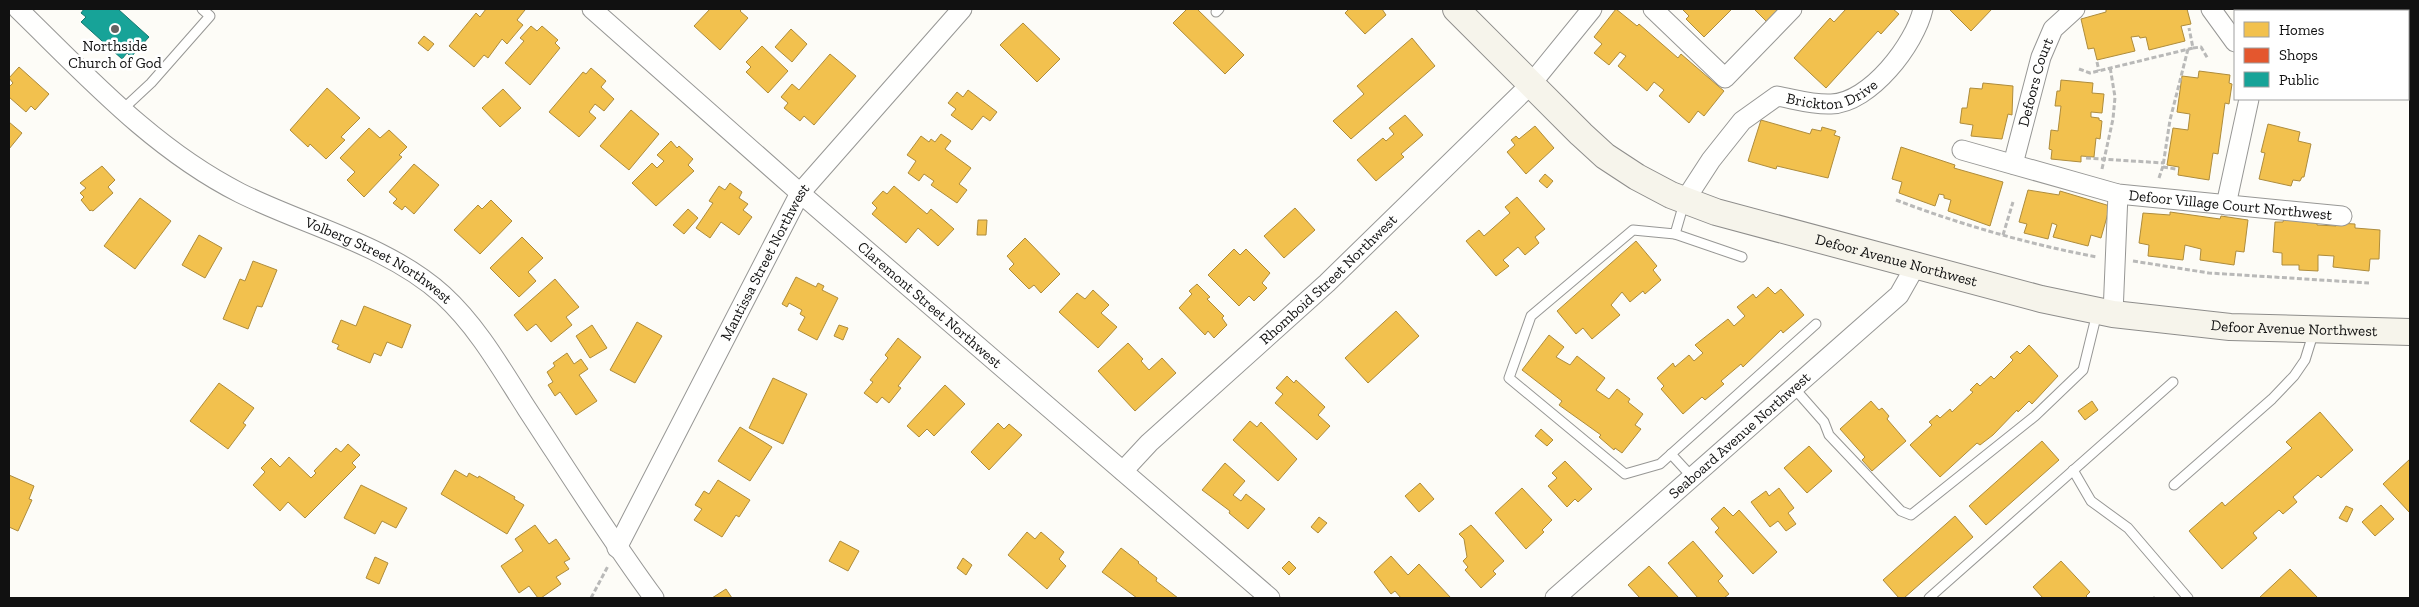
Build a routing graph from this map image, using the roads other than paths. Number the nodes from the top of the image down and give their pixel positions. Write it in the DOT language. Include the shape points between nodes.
graph roads {
  1 [pos="18,9"];
  2 [pos="202,9"];
  3 [pos="592,9"];
  4 [pos="962,9"];
  5 [pos="1456,9"];
  6 [pos="1592,9"];
  7 [pos="1653,9"];
  8 [pos="1792,9"];
  9 [pos="1923,9"];
  10 [pos="2075,9"];
  11 [pos="2211,9"];
  12 [pos="2234,41"];
  13 [pos="1531,84"];
  14 [pos="2249,100"];
  15 [pos="122,110"];
  16 [pos="1962,150"];
  17 [pos="2013,164"];
  18 [pos="2105,190"];
  19 [pos="800,193"];
  20 [pos="1685,200"];
  21 [pos="2226,205"];
  22 [pos="2342,216"];
  23 [pos="1675,234"];
  24 [pos="1742,257"];
  25 [pos="1916,266"];
  26 [pos="2105,312"];
  27 [pos="1816,324"];
  28 [pos="2314,329"];
  29 [pos="2410,332"];
  30 [pos="2173,382"];
  31 [pos="1794,388"];
  32 [pos="1672,454"];
  33 [pos="2073,470"];
  34 [pos="1123,471"];
  35 [pos="1693,478"];
  36 [pos="2174,485"];
  37 [pos="618,548"];
  38 [pos="654,598"];
  39 [pos="1270,598"];
  40 [pos="1556,598"];
  41 [pos="1929,598"];
  42 [pos="2188,598"];
  1 -- 15 [label="street, Volberg Street Northwest"];
  2 -- 15 [label="lane" via="210,16 151,83"];
  3 -- 19 [label="street, Claremont Street Northwest"];
  4 -- 19 [label="street, Mantissa Street Northwest"];
  5 -- 13 [label="street, Defoor Avenue Northwest"];
  6 -- 13 [label="street, Rhomboid Street Northwest"];
  7 -- 8 [label="street" via="1725,78"];
  9 -- 20 [label="street, Brickton Drive" via="1894,65 1864,93 1832,105 1777,96 1742,122 1711,160"];
  10 -- 17 [label="street, Defoors Court" via="2053,29 2041,57"];
  11 -- 12 [label="street"];
  13 -- 20 [label="street, Defoor Avenue Northwest" via="1606,156 1637,177"];
  13 -- 34 [label="street, Rhomboid Street Northwest" via="1327,284 1149,443"];
  14 -- 21 [label="street"];
  15 -- 37 [label="street, Volberg Street Northwest" via="183,160 240,192 392,260 443,295 479,335"];
  16 -- 17 [label="street"];
  17 -- 18 [label="street"];
  18 -- 21 [label="street, Defoor Village Court Northwest"];
  18 -- 26 [label="street, Defoor Village Court Northwest" via="2115,259"];
  19 -- 34 [label="street, Claremont Street Northwest"];
  19 -- 37 [label="street, Mantissa Street Northwest"];
  20 -- 23 [label="lane"];
  20 -- 25 [label="street, Defoor Avenue Northwest" via="1716,212"];
  21 -- 22 [label="street, Defoor Village Court Northwest"];
  23 -- 24 [label="lane"];
  23 -- 32 [label="lane" via="1633,230 1531,316 1509,378 1626,474 1660,464"];
  25 -- 26 [label="street, Defoor Avenue Northwest" via="2041,299"];
  25 -- 31 [label="street, Seaboard Avenue Northwest" via="1899,295"];
  26 -- 28 [label="street, Defoor Avenue Northwest" via="2230,327"];
  26 -- 31 [label="lane" via="2083,370 2034,416 1911,515 1901,510 1829,434 1824,422"];
  27 -- 32 [label="lane"];
  28 -- 29 [label="street, Defoor Avenue Northwest"];
  28 -- 36 [label="lane" via="2305,360 2294,376"];
  30 -- 33 [label="lane"];
  31 -- 35 [label="street, Seaboard Avenue Northwest"];
  32 -- 35 [label="lane"];
  33 -- 41 [label="lane"];
  33 -- 42 [label="lane" via="2091,501 2128,528"];
  34 -- 39 [label="street, Claremont Street Northwest"];
  35 -- 40 [label="street, Seaboard Avenue Northwest"];
  37 -- 38 [label="street, Volberg Street Northwest"];
}
